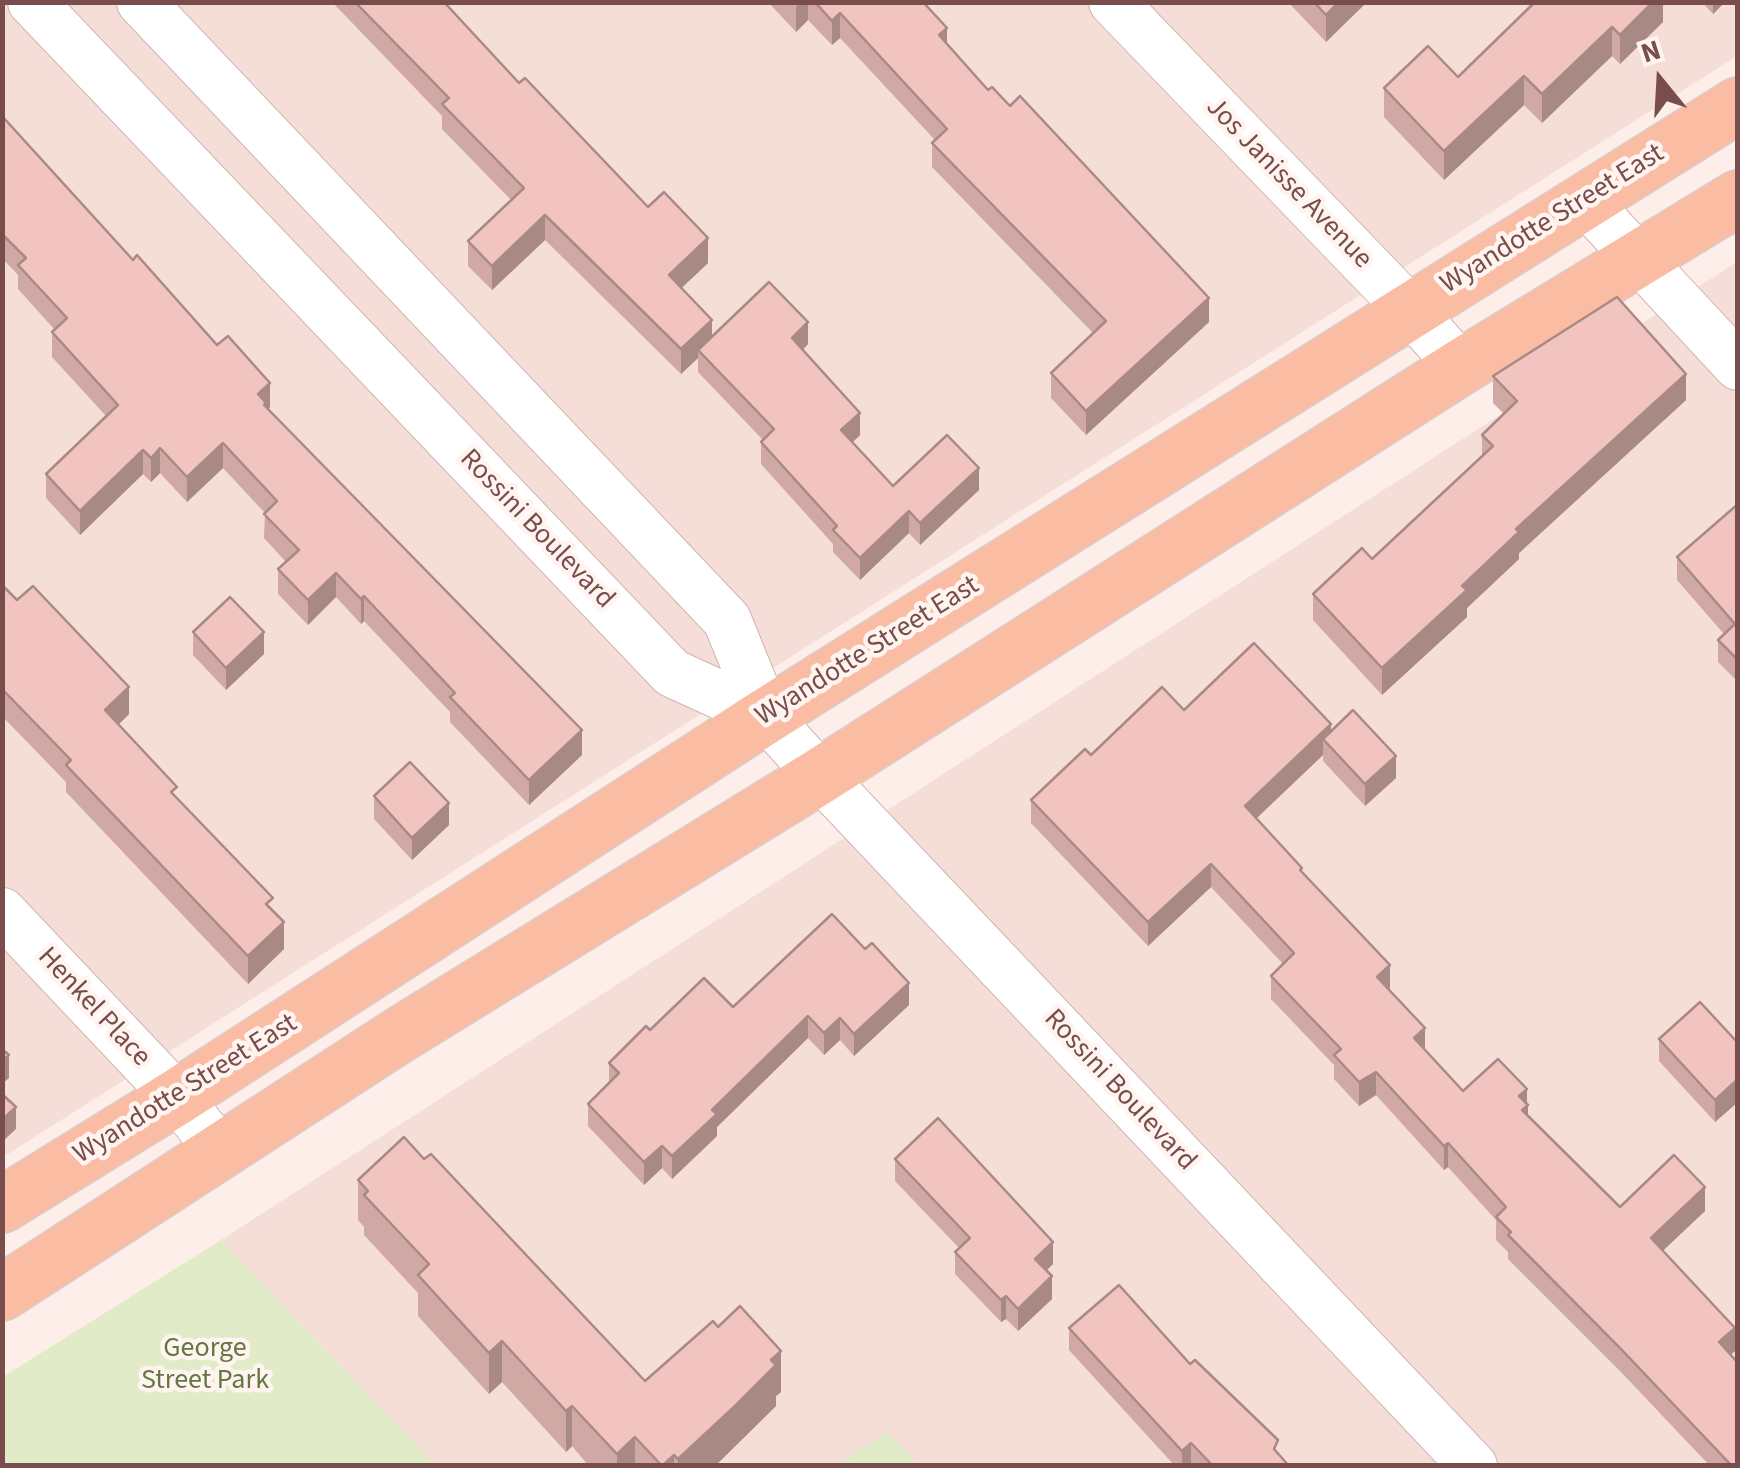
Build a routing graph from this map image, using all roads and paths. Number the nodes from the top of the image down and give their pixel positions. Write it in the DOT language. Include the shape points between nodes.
graph roads {
  1 [pos="141,2"];
  2 [pos="1114,2"];
  3 [pos="60,12"];
  4 [pos="1738,105"];
  5 [pos="1738,198"];
  6 [pos="1585,202"];
  7 [pos="1638,261"];
  8 [pos="427,302"];
  9 [pos="1409,309"];
  10 [pos="370,355"];
  11 [pos="1738,366"];
  12 [pos="1461,368"];
  13 [pos="766,716"];
  14 [pos="820,776"];
  15 [pos="2,912"];
  16 [pos="177,1097"];
  17 [pos="221,1152"];
  18 [pos="2,1205"];
  19 [pos="2,1293"];
  20 [pos="1473,1466"];
  1 -- 8 [label="street, Rossini Boulevard"];
  2 -- 9 [label="street, Jos Janisse Avenue"];
  3 -- 10 [label="street, Rossini Boulevard"];
  4 -- 6 [label="main road, Wyandotte Street East"];
  5 -- 7 [label="main road"];
  6 -- 7 [label="street"];
  6 -- 9 [label="main road, Wyandotte Street East"];
  7 -- 11 [label="street"];
  7 -- 12 [label="main road"];
  8 -- 10 [label="street"];
  8 -- 13 [label="street, Rossini Boulevard" via="727,620"];
  9 -- 12 [label="street, Jos Janisse Avenue"];
  9 -- 13 [label="main road, Wyandotte Street East"];
  10 -- 13 [label="street, Rossini Boulevard" via="672,674"];
  12 -- 14 [label="main road"];
  13 -- 14 [label="street, Rossini Boulevard"];
  13 -- 16 [label="main road, Wyandotte Street East"];
  14 -- 17 [label="main road"];
  14 -- 20 [label="street, Rossini Boulevard"];
  15 -- 16 [label="street, Henkel Place"];
  16 -- 17 [label="street, Henkel Place"];
  16 -- 18 [label="main road, Wyandotte Street East"];
  17 -- 19 [label="main road"];
}
